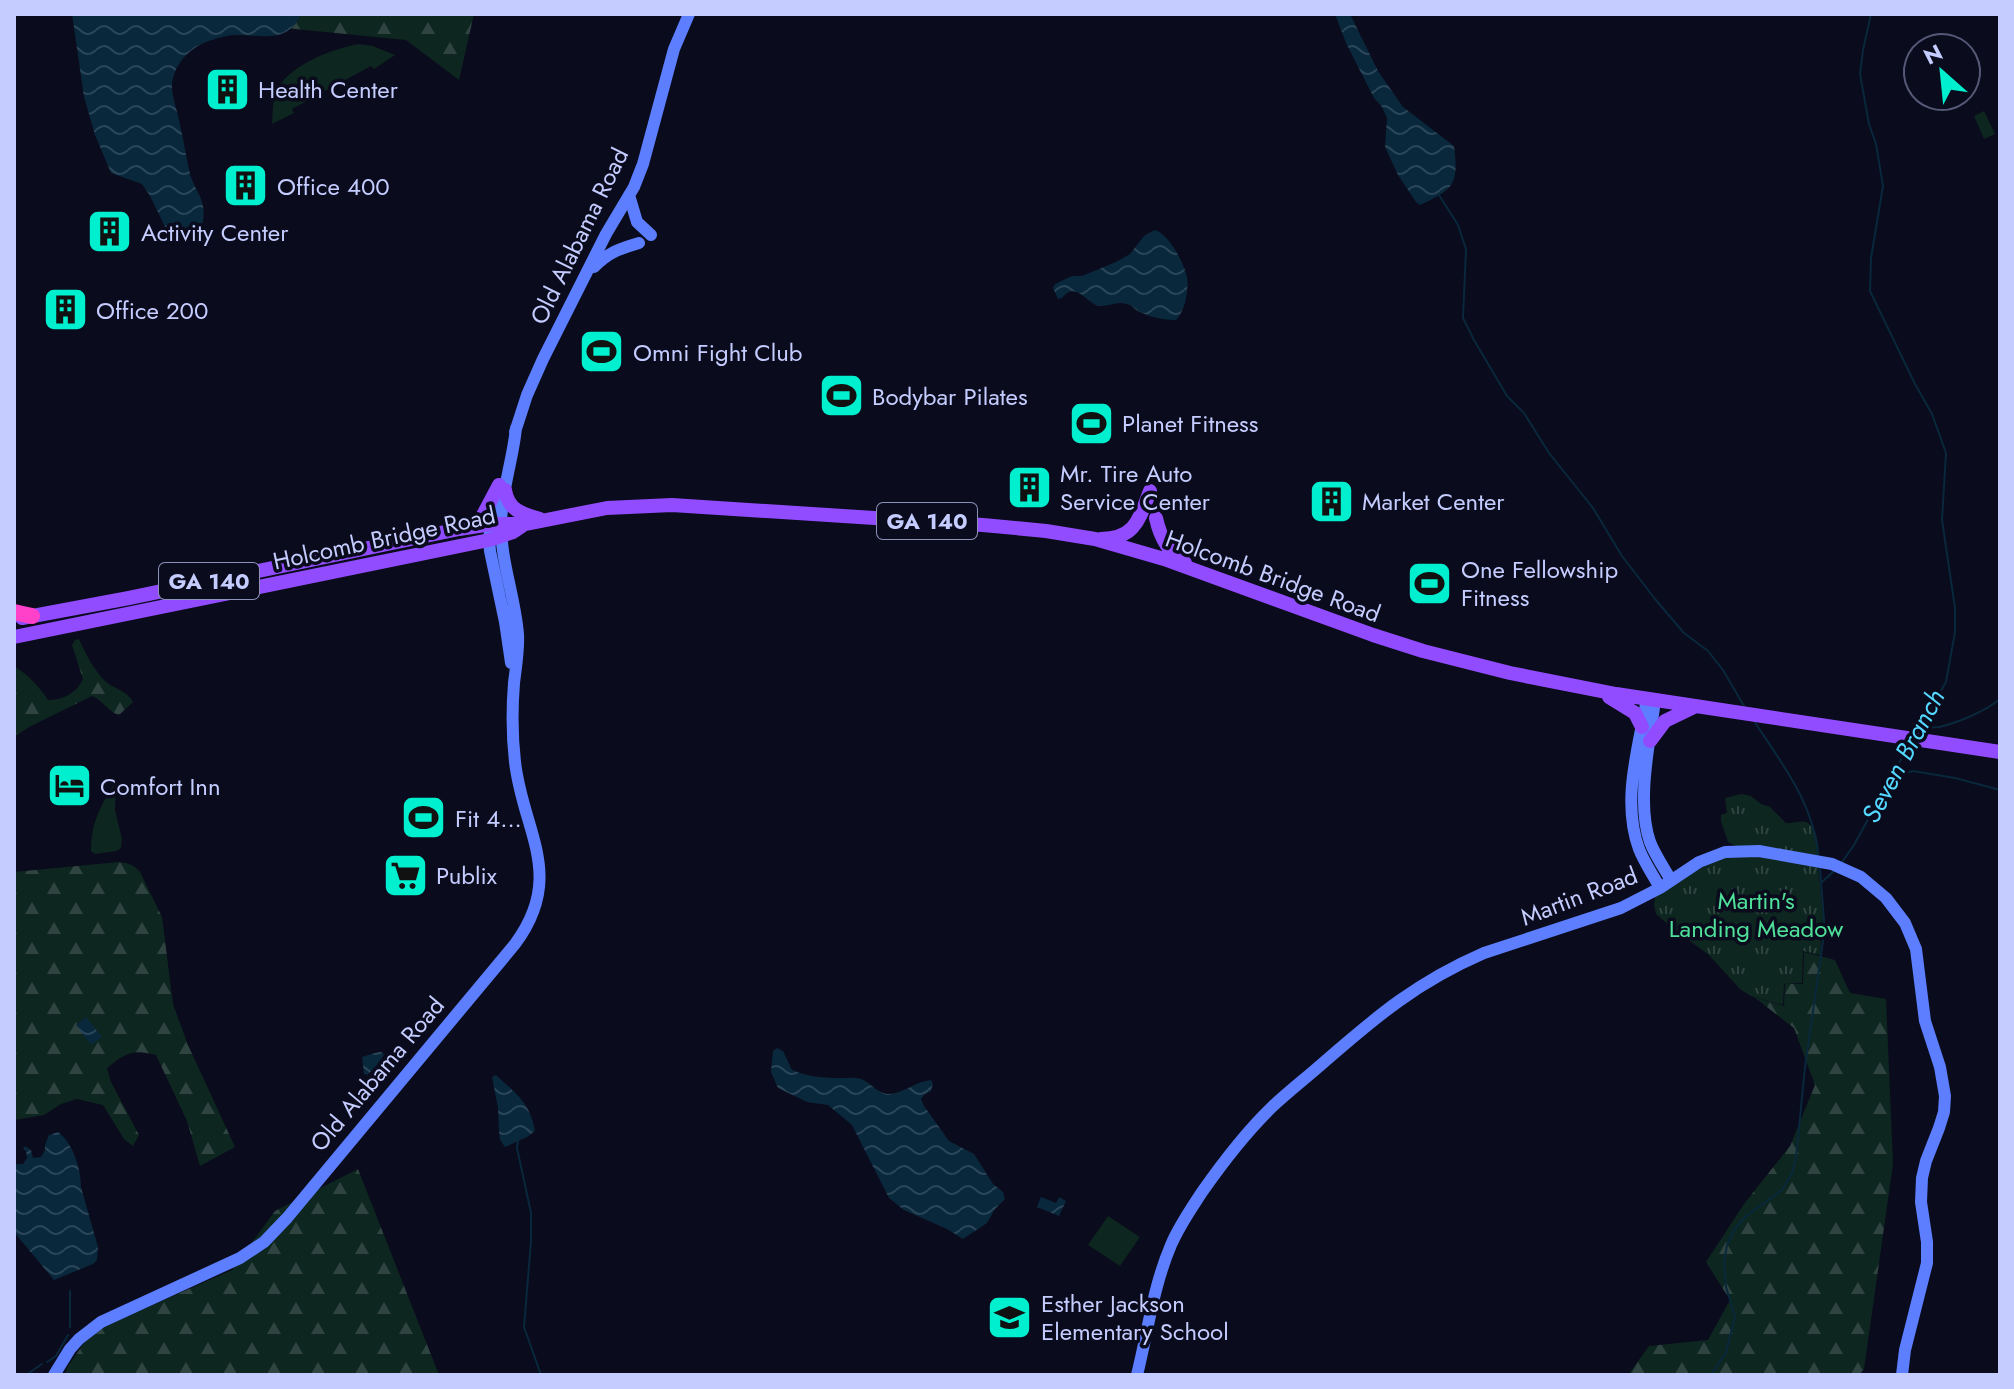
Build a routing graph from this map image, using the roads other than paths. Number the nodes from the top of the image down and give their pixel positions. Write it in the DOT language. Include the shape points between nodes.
graph roads {
  1 [pos="689,14"];
  2 [pos="629,195"];
  3 [pos="651,235"];
  4 [pos="639,243"];
  5 [pos="586,275"];
  6 [pos="502,488"];
  7 [pos="1150,491"];
  8 [pos="1156,518"];
  9 [pos="544,520"];
  10 [pos="471,527"];
  11 [pos="495,531"];
  12 [pos="1095,539"];
  13 [pos="1192,568"];
  14 [pos="14,612"];
  15 [pos="32,616"];
  16 [pos="14,619"];
  17 [pos="14,637"];
  18 [pos="1598,691"];
  19 [pos="1651,699"];
  20 [pos="1697,706"];
  21 [pos="1642,727"];
  22 [pos="1650,741"];
  23 [pos="2000,752"];
  24 [pos="1666,884"];
  25 [pos="54,1375"];
  26 [pos="1137,1375"];
  27 [pos="1902,1375"];
  1 -- 2 [label="street, Old Alabama Road"];
  2 -- 3 [label="street" via="637,222"];
  2 -- 5 [label="street, Old Alabama Road"];
  4 -- 5 [label="street" via="616,249"];
  5 -- 6 [label="street, Old Alabama Road" via="532,382"];
  6 -- 9 [label="main road" via="513,508"];
  6 -- 10 [label="main road"];
  6 -- 11 [label="street, Old Alabama Road"];
  7 -- 12 [label="main road" via="1137,524 1115,539"];
  8 -- 13 [label="main road" via="1167,546"];
  9 -- 11 [label="main road, Holcomb Bridge Road / GA 140"];
  9 -- 12 [label="main road, Holcomb Bridge Road / GA 140" via="607,508 698,506 996,525"];
  10 -- 11 [label="main road, Holcomb Bridge Road / GA 140"];
  10 -- 15 [label="main road, Holcomb Bridge Road / GA 140"];
  11 -- 17 [label="main road, Holcomb Bridge Road / GA 140"];
  11 -- 25 [label="street, Old Alabama Road" via="514,686 515,766 540,868 536,906 524,931 264,1242 227,1265 101,1322 70,1349"];
  12 -- 13 [label="main road, Holcomb Bridge Road / GA 140"];
  13 -- 18 [label="main road, Holcomb Bridge Road / GA 140" via="1411,647"];
  14 -- 15 [label="highway"];
  15 -- 16 [label="main road, Holcomb Bridge Road / GA 140"];
  18 -- 19 [label="main road, Holcomb Bridge Road / GA 140"];
  18 -- 21 [label="main road" via="1632,709"];
  19 -- 20 [label="main road, Holcomb Bridge Road / GA 140"];
  19 -- 21 [label="street"];
  19 -- 22 [label="street"];
  20 -- 22 [label="main road" via="1665,721"];
  20 -- 23 [label="main road, Holcomb Bridge Road / GA 140"];
  21 -- 24 [label="street" via="1631,818 1639,851"];
  22 -- 24 [label="street" via="1646,827"];
  24 -- 26 [label="street, Martin Road" via="1621,908 1484,953 1421,984 1271,1109 1220,1166 1173,1241 1156,1288"];
  24 -- 27 [label="street, Martin Road" via="1712,856 1742,850 1832,864 1874,887 1911,935 1925,1021 1945,1096 1922,1178 1927,1263"];
}
